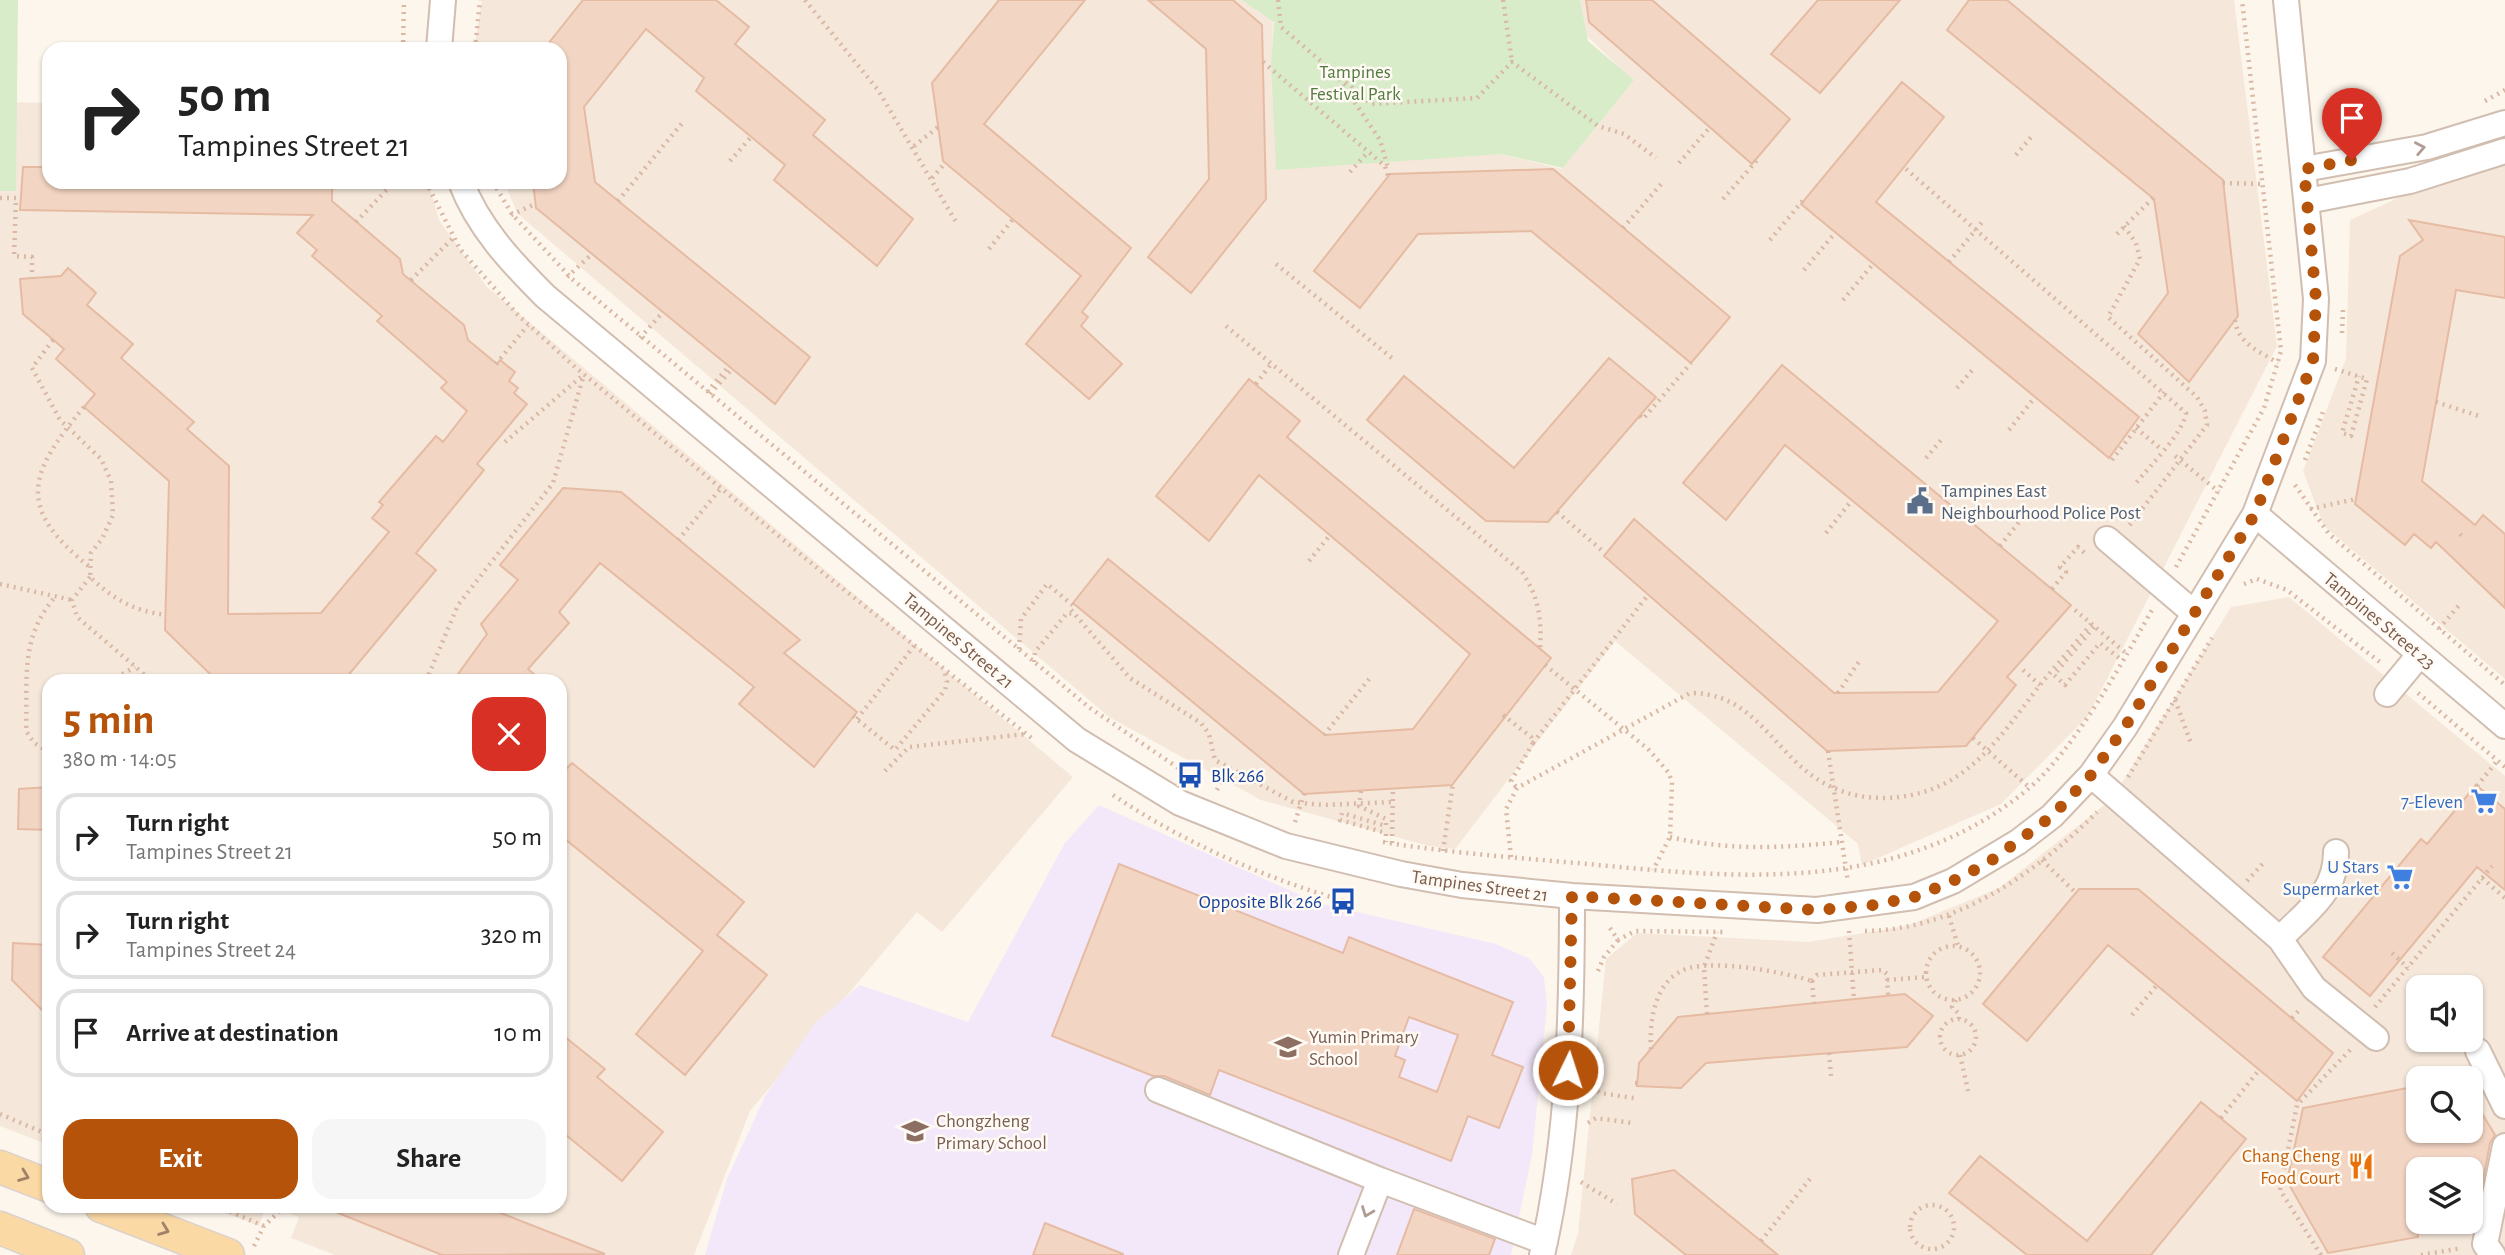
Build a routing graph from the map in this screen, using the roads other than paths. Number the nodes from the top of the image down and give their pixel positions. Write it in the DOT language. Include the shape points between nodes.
graph roads {
  1 [pos="443,0"];
  2 [pos="2286,0"];
  3 [pos="440,42"];
  4 [pos="2505,122"];
  5 [pos="2505,151"];
  6 [pos="2304,169"];
  7 [pos="465,189"];
  8 [pos="2307,201"];
  9 [pos="2255,514"];
  10 [pos="2117,534"];
  11 [pos="2194,613"];
  12 [pos="2420,654"];
  13 [pos="2387,694"];
  14 [pos="2505,726"];
  15 [pos="2091,775"];
  16 [pos="2336,852"];
  17 [pos="1572,896"];
  18 [pos="2280,939"];
  19 [pos="2376,1038"];
  20 [pos="2478,1052"];
  21 [pos="1158,1090"];
  22 [pos="2505,1106"];
  23 [pos="2505,1146"];
  24 [pos="0,1167"];
  25 [pos="1380,1180"];
  26 [pos="42,1183"];
  27 [pos="119,1213"];
  28 [pos="0,1228"];
  29 [pos="1543,1249"];
  30 [pos="2489,1249"];
  31 [pos="68,1255"];
  32 [pos="228,1255"];
  33 [pos="1351,1255"];
  1 -- 3 [label="street"];
  2 -- 6 [label="street, Tampines Street 21"];
  6 -- 4 [label="street, one-way" via="2427,147"];
  5 -- 8 [label="street" via="2410,181"];
  6 -- 8 [label="street, Tampines Street 21"];
  7 -- 17 [label="street, Tampines Street 21" via="510,261 545,296 1077,740 1108,760 1180,803 1286,846 1450,883"];
  8 -- 9 [label="street, Tampines Street 21" via="2316,299 2313,361"];
  9 -- 11 [label="street, Tampines Street 21"];
  9 -- 12 [label="street, Tampines Street 23"];
  10 -- 11 [label="street"];
  11 -- 15 [label="street, Tampines Street 21"];
  12 -- 13 [label="street"];
  12 -- 14 [label="street, Tampines Street 23"];
  15 -- 17 [label="street, Tampines Street 21" via="2052,816 2018,842 1953,881 1914,897 1817,910"];
  15 -- 18 [label="street"];
  16 -- 18 [label="street" via="2336,872 2327,888"];
  17 -- 29 [label="street, Tampines Street 21" via="1570,1047 1560,1163"];
  18 -- 19 [label="street" via="2314,988"];
  20 -- 22 [label="street"];
  21 -- 25 [label="street"];
  23 -- 30 [label="street"];
  24 -- 26 [label="main road, one-way"];
  25 -- 29 [label="street"];
  25 -- 33 [label="street, one-way"];
  27 -- 32 [label="main road, one-way"];
  28 -- 31 [label="main road"];
}
